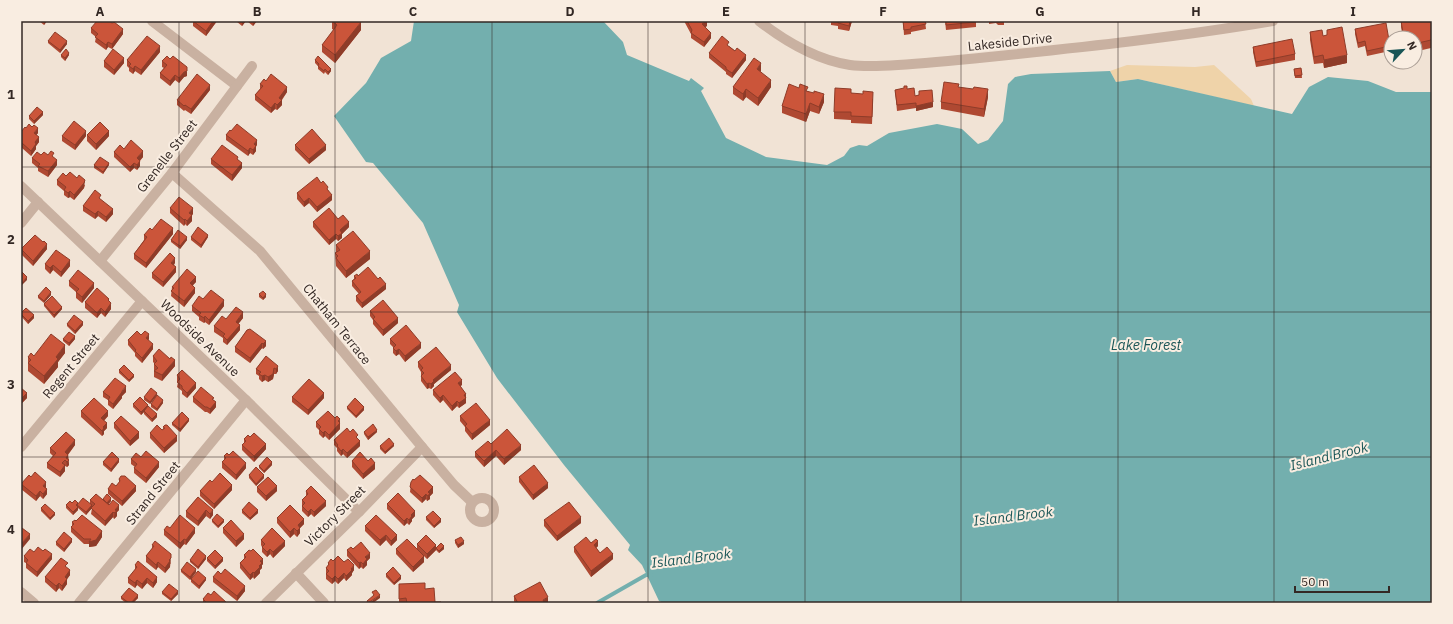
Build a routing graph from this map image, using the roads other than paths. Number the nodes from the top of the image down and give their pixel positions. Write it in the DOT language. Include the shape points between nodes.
graph roads {
  1 [pos="152,21"];
  2 [pos="759,21"];
  3 [pos="1273,21"];
  4 [pos="252,66"];
  5 [pos="237,86"];
  6 [pos="172,174"];
  7 [pos="21,186"];
  8 [pos="38,202"];
  9 [pos="21,223"];
  10 [pos="100,261"];
  11 [pos="142,301"];
  12 [pos="246,400"];
  13 [pos="21,447"];
  14 [pos="422,447"];
  15 [pos="472,502"];
  16 [pos="359,512"];
  17 [pos="296,573"];
  18 [pos="21,592"];
  19 [pos="34,603"];
  20 [pos="79,603"];
  21 [pos="266,603"];
  22 [pos="324,603"];
  1 -- 5 [label="street"];
  2 -- 3 [label="street, Lakeside Drive" via="804,51 824,59 867,67 1113,44"];
  4 -- 5 [label="street, Grenelle Street"];
  5 -- 6 [label="street, Grenelle Street"];
  6 -- 10 [label="street, Grenelle Street"];
  6 -- 14 [label="street, Chatham Terrace" via="260,250"];
  7 -- 8 [label="street, Woodside Avenue"];
  8 -- 9 [label="street"];
  8 -- 10 [label="street, Woodside Avenue"];
  10 -- 11 [label="street, Woodside Avenue"];
  11 -- 12 [label="street, Woodside Avenue"];
  11 -- 13 [label="street, Regent Street"];
  12 -- 16 [label="street, Woodside Avenue"];
  12 -- 20 [label="street, Strand Street"];
  14 -- 15 [label="street, Chatham Terrace"];
  14 -- 16 [label="street, Victory Street"];
  16 -- 17 [label="street, Victory Street"];
  17 -- 21 [label="street, Victory Street"];
  17 -- 22 [label="street"];
  18 -- 19 [label="street"];
}
